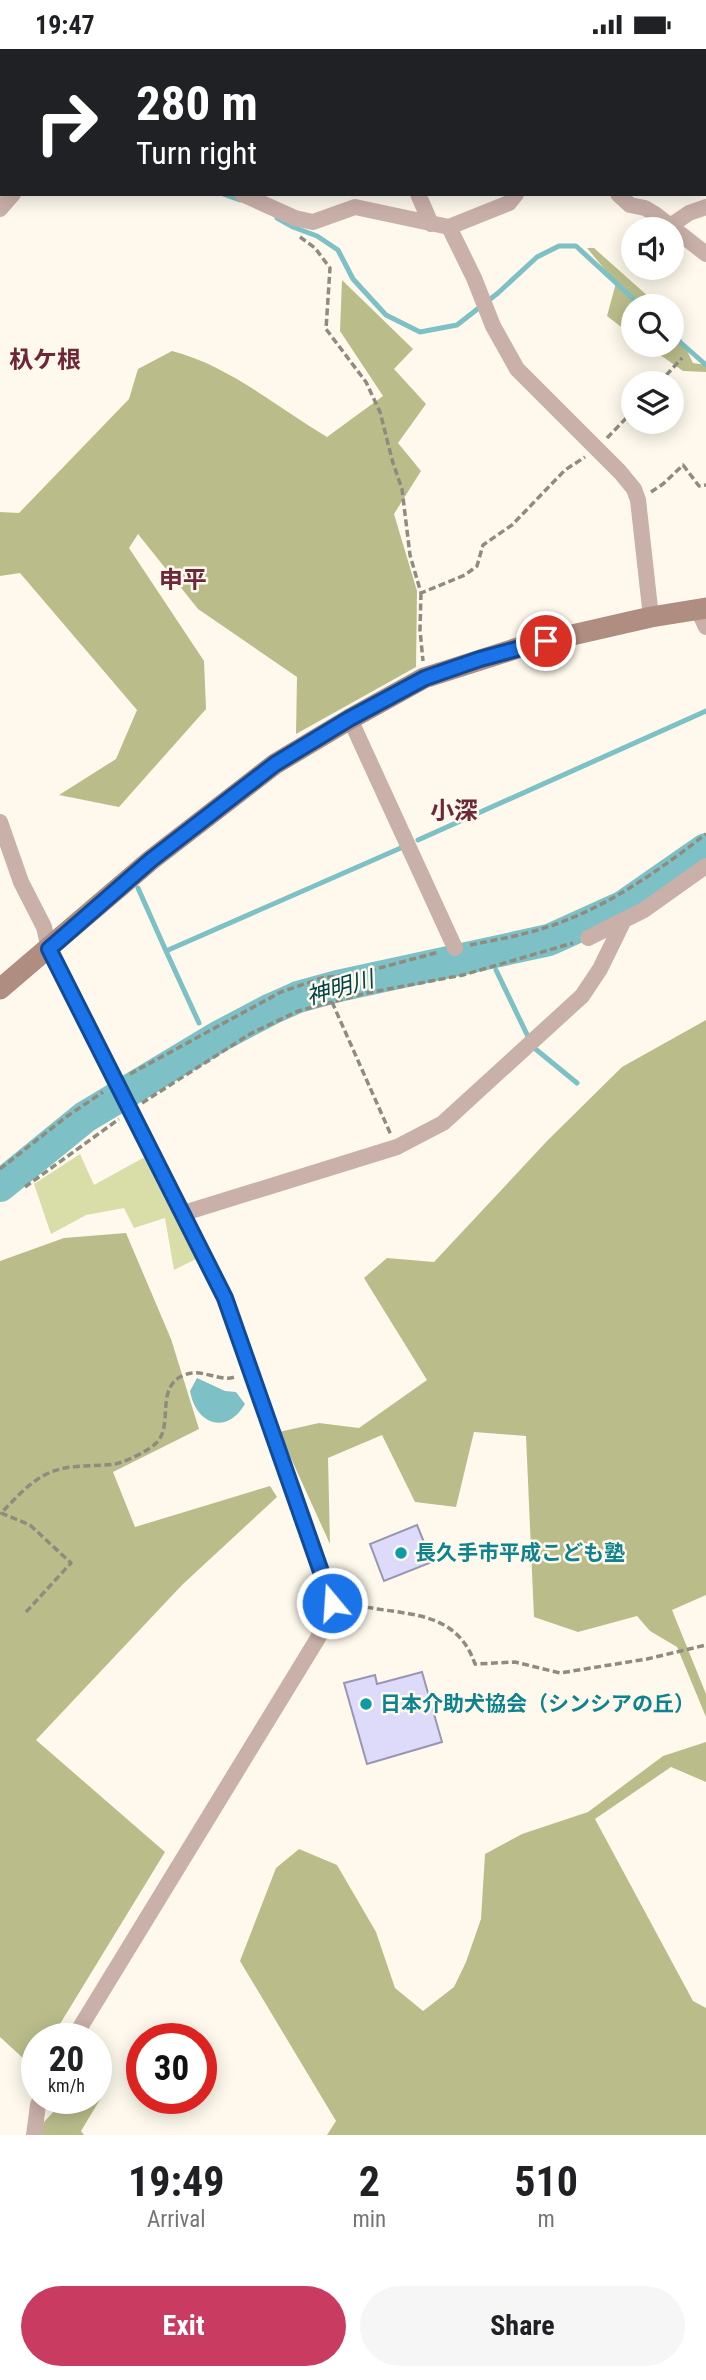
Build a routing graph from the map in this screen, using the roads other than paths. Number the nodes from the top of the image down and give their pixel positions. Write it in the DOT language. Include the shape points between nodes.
graph roads {
  1 [pos="246,196"];
  2 [pos="419,196"];
  3 [pos="514,196"];
  4 [pos="620,196"];
  5 [pos="706,207"];
  6 [pos="658,217"];
  7 [pos="683,217"];
  8 [pos="431,224"];
  9 [pos="449,227"];
  10 [pos="684,237"];
  11 [pos="706,254"];
  12 [pos="703,615"];
  13 [pos="651,617"];
  14 [pos="349,719"];
  15 [pos="0,822"];
  16 [pos="706,866"];
  17 [pos="624,920"];
  18 [pos="588,938"];
  19 [pos="455,948"];
  20 [pos="49,949"];
  21 [pos="0,989"];
  22 [pos="184,1213"];
  23 [pos="83,2023"];
  24 [pos="37,2114"];
  25 [pos="34,2135"];
  1 -- 8 [label="street" via="313,222 355,207"];
  2 -- 8 [label="street"];
  3 -- 9 [label="street" via="509,203"];
  4 -- 6 [label="street"];
  5 -- 7 [label="street"];
  8 -- 9 [label="street"];
  9 -- 13 [label="street" via="517,369 634,489"];
  10 -- 11 [label="street"];
  12 -- 13 [label="street"];
  13 -- 14 [label="street" via="524,646 425,678"];
  14 -- 19 [label="street"];
  14 -- 20 [label="street" via="275,764 151,860"];
  15 -- 20 [label="street"];
  16 -- 17 [label="street"];
  17 -- 18 [label="street"];
  17 -- 22 [label="street" via="582,996 443,1123 397,1147"];
  20 -- 21 [label="street"];
  20 -- 22 [label="street"];
  22 -- 23 [label="street" via="225,1298 332,1603 318,1638"];
  24 -- 25 [label="street"];
}
